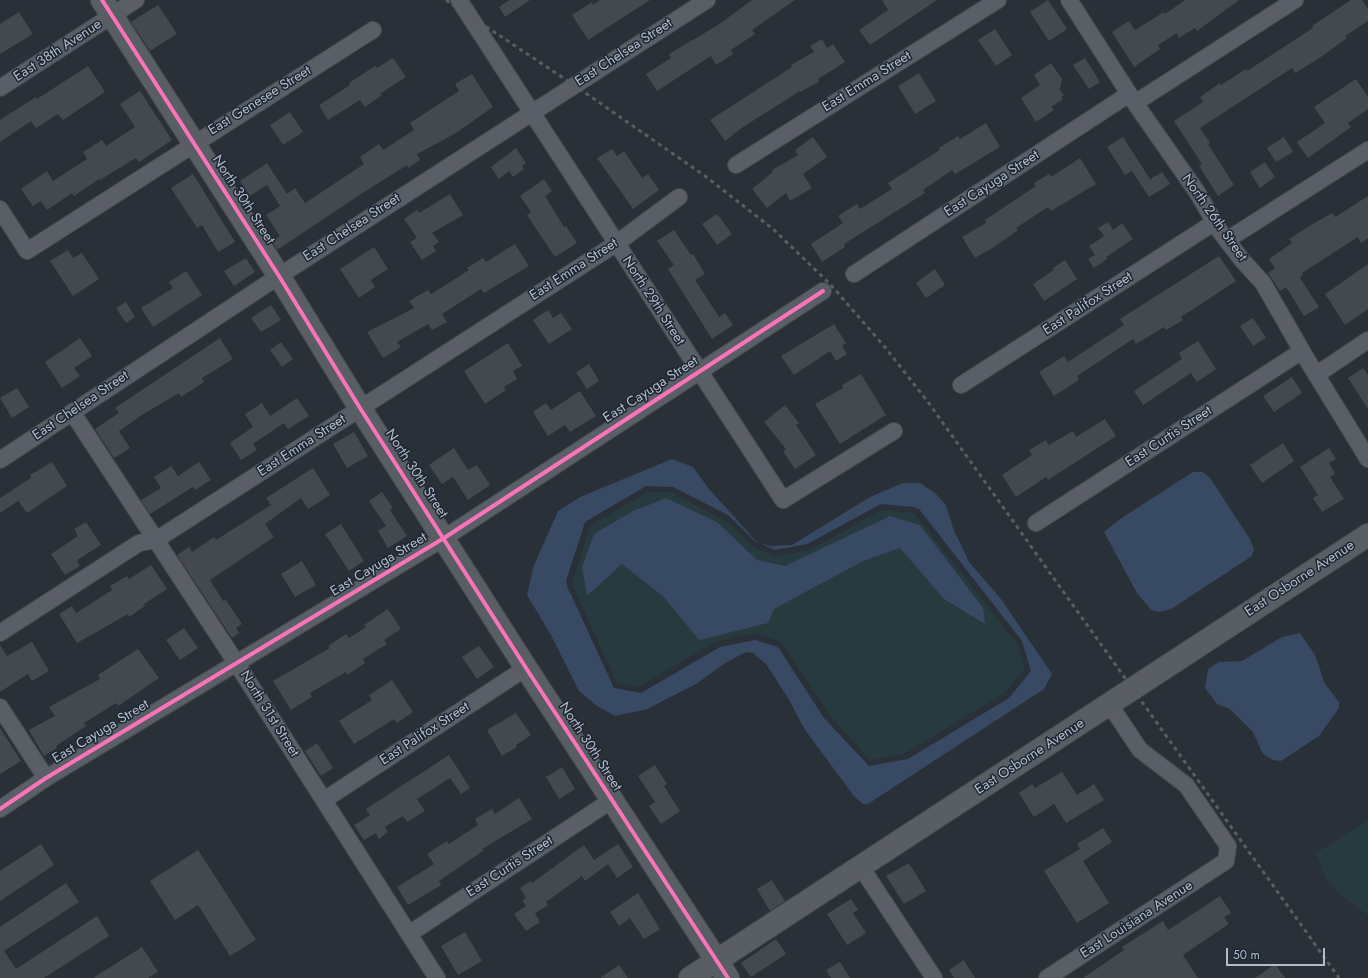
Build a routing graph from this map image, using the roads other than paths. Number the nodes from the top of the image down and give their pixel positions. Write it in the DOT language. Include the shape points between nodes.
graph roads {
  1 [pos="136,0"];
  2 [pos="459,0"];
  3 [pos="707,0"];
  4 [pos="998,0"];
  5 [pos="1068,0"];
  6 [pos="1295,0"];
  7 [pos="107,8"];
  8 [pos="373,30"];
  9 [pos="0,88"];
  10 [pos="1132,99"];
  11 [pos="531,113"];
  12 [pos="194,143"];
  13 [pos="1368,150"];
  14 [pos="736,165"];
  15 [pos="679,197"];
  16 [pos="0,209"];
  17 [pos="1215,222"];
  18 [pos="1227,240"];
  19 [pos="616,243"];
  20 [pos="854,274"];
  21 [pos="279,276"];
  22 [pos="823,291"];
  23 [pos="1368,340"];
  24 [pos="1302,351"];
  25 [pos="699,371"];
  26 [pos="1316,375"];
  27 [pos="961,386"];
  28 [pos="360,408"];
  29 [pos="72,412"];
  30 [pos="894,431"];
  31 [pos="1368,459"];
  32 [pos="0,460"];
  33 [pos="1036,523"];
  34 [pos="1368,535"];
  35 [pos="444,538"];
  36 [pos="156,540"];
  37 [pos="0,633"];
  38 [pos="237,664"];
  39 [pos="526,668"];
  40 [pos="1110,705"];
  41 [pos="0,707"];
  42 [pos="46,778"];
  43 [pos="324,800"];
  44 [pos="612,800"];
  45 [pos="0,809"];
  46 [pos="861,867"];
  47 [pos="409,934"];
  48 [pos="723,969"];
  49 [pos="436,978"];
  50 [pos="690,978"];
  51 [pos="934,978"];
  52 [pos="1047,978"];
  1 -- 7 [label="street, East 38th Avenue"];
  2 -- 11 [label="street, North 29th Street"];
  3 -- 11 [label="street, East Chelsea Street"];
  4 -- 14 [label="street, East Emma Street"];
  5 -- 10 [label="street, North 26th Street"];
  6 -- 10 [label="street, East Cayuga Street"];
  7 -- 9 [label="street, East 38th Avenue"];
  7 -- 12 [label="street, North 30th Street"];
  8 -- 12 [label="street, East Genesee Street"];
  10 -- 17 [label="street, North 26th Street"];
  10 -- 20 [label="street, East Cayuga Street"];
  11 -- 19 [label="street, North 29th Street"];
  11 -- 21 [label="street, East Chelsea Street"];
  12 -- 16 [label="street, East Genesee Street" via="27,251"];
  12 -- 21 [label="street, North 30th Street"];
  13 -- 18 [label="street"];
  15 -- 19 [label="street, East Emma Street"];
  17 -- 18 [label="street, North 26th Street"];
  17 -- 27 [label="street, East Palifox Street"];
  18 -- 24 [label="street, North 26th Street" via="1263,283"];
  19 -- 25 [label="street, North 29th Street"];
  19 -- 28 [label="street, East Emma Street"];
  21 -- 28 [label="street, North 30th Street"];
  21 -- 29 [label="street, East Chelsea Street"];
  22 -- 25 [label="street, East Cayuga Street"];
  23 -- 26 [label="street"];
  24 -- 26 [label="street, North 26th Street"];
  24 -- 33 [label="street, East Curtis Street"];
  25 -- 30 [label="street, North 29th Street" via="783,500"];
  25 -- 35 [label="street, East Cayuga Street"];
  26 -- 31 [label="street, North 26th Street"];
  28 -- 35 [label="street, North 30th Street"];
  28 -- 36 [label="street, East Emma Street"];
  29 -- 32 [label="street, East Chelsea Street"];
  29 -- 36 [label="street, North 31st Street"];
  34 -- 40 [label="street, East Osborne Avenue"];
  35 -- 38 [label="street, East Cayuga Street"];
  35 -- 39 [label="street, North 30th Street"];
  36 -- 37 [label="street, East Emma Street" via="139,543"];
  36 -- 38 [label="street, North 31st Street"];
  38 -- 42 [label="street, East Cayuga Street"];
  38 -- 43 [label="street, North 31st Street"];
  39 -- 43 [label="street, East Palifox Street"];
  39 -- 44 [label="street, North 30th Street"];
  40 -- 46 [label="street, East Osborne Avenue"];
  40 -- 52 [label="street, East Louisiana Avenue" via="1140,750 1188,788 1228,846 1226,861"];
  41 -- 42 [label="street"];
  42 -- 45 [label="street, East Cayuga Street"];
  43 -- 47 [label="street, North 31st Street"];
  44 -- 47 [label="street, East Curtis Street"];
  44 -- 48 [label="street, North 30th Street"];
  46 -- 48 [label="street, East Osborne Avenue"];
  46 -- 51 [label="street"];
  47 -- 49 [label="street, North 31st Street"];
  48 -- 50 [label="street, East Osborne Avenue"];
}
